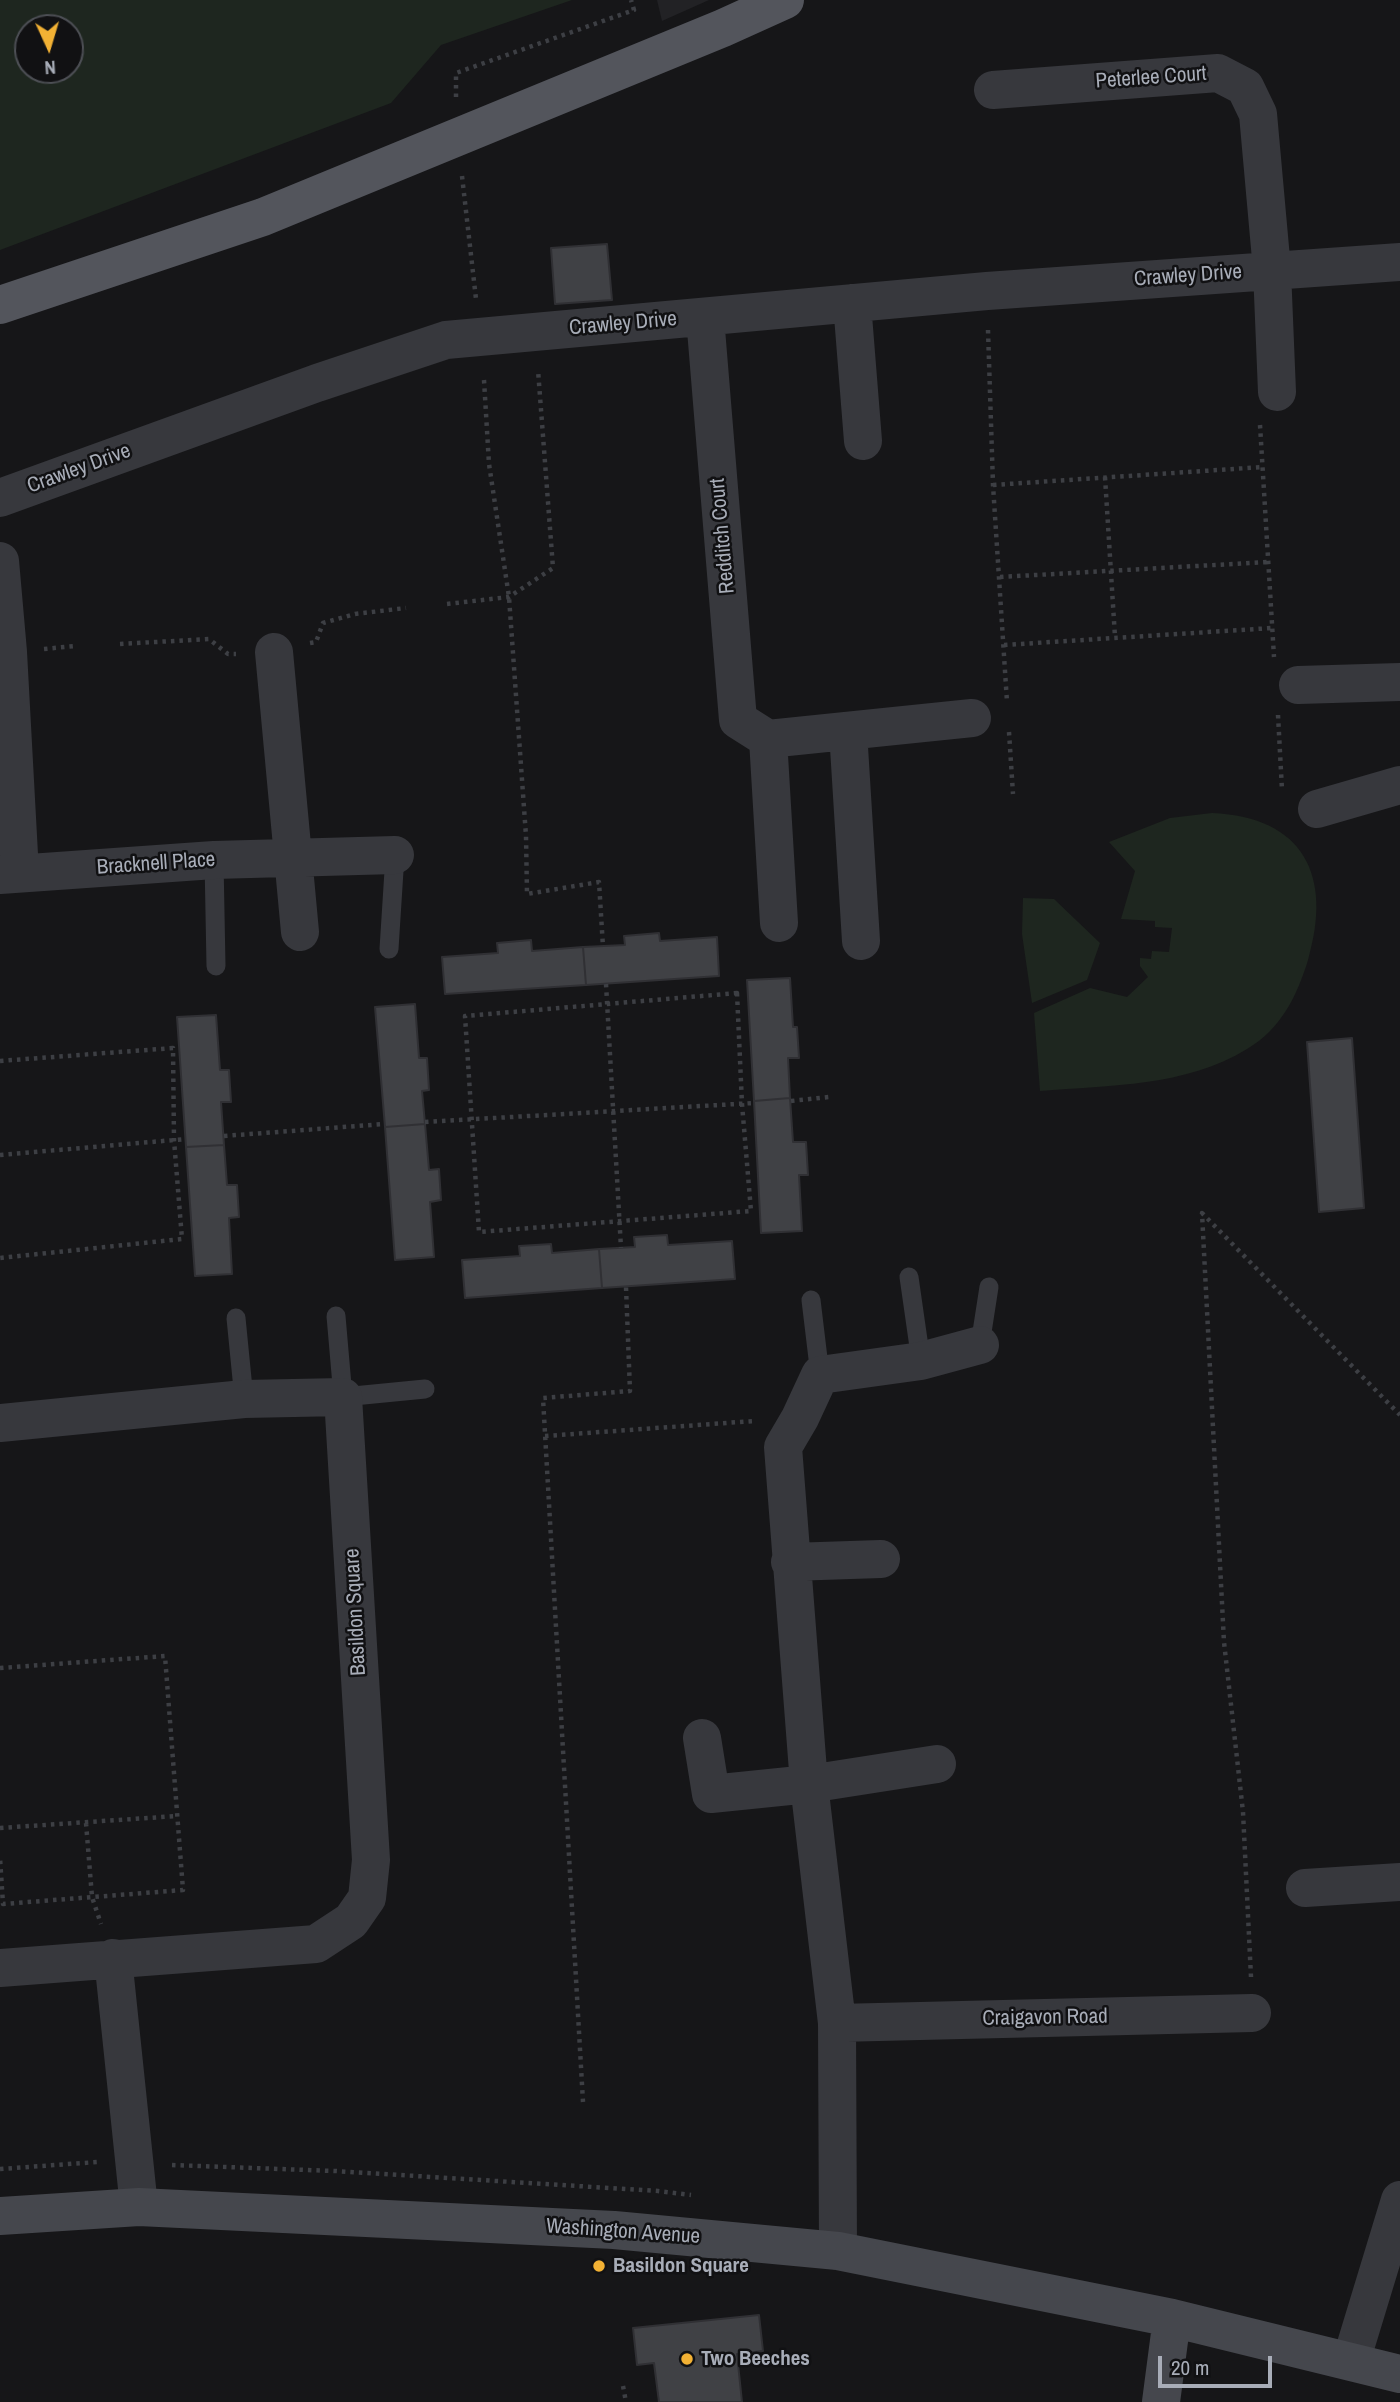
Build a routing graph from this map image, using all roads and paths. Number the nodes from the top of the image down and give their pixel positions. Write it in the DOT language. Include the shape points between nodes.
graph roads {
  1 [pos="631,0"];
  2 [pos="785,0"];
  3 [pos="993,90"];
  4 [pos="456,97"];
  5 [pos="462,176"];
  6 [pos="1400,262"];
  7 [pos="1272,270"];
  8 [pos="987,291"];
  9 [pos="852,303"];
  10 [pos="0,305"];
  11 [pos="477,308"];
  12 [pos="705,317"];
  13 [pos="535,331"];
  14 [pos="484,380"];
  15 [pos="1268,403"];
  16 [pos="863,441"];
  17 [pos="1263,467"];
  18 [pos="1105,477"];
  19 [pos="993,485"];
  20 [pos="0,498"];
  21 [pos="0,561"];
  22 [pos="1268,562"];
  23 [pos="1109,571"];
  24 [pos="1000,577"];
  25 [pos="509,597"];
  26 [pos="447,604"];
  27 [pos="1272,628"];
  28 [pos="1115,637"];
  29 [pos="1004,645"];
  30 [pos="274,652"];
  31 [pos="1400,681"];
  32 [pos="1283,686"];
  33 [pos="990,716"];
  34 [pos="1009,727"];
  35 [pos="848,731"];
  36 [pos="768,739"];
  37 [pos="1400,785"];
  38 [pos="1013,794"];
  39 [pos="1317,809"];
  40 [pos="395,855"];
  41 [pos="292,858"];
  42 [pos="214,860"];
  43 [pos="10,874"];
  44 [pos="779,923"];
  45 [pos="300,932"];
  46 [pos="862,940"];
  47 [pos="603,947"];
  48 [pos="389,949"];
  49 [pos="216,966"];
  50 [pos="606,984"];
  51 [pos="608,1003"];
  52 [pos="0,1061"];
  53 [pos="829,1097"];
  54 [pos="791,1101"];
  55 [pos="754,1103"];
  56 [pos="742,1104"];
  57 [pos="614,1111"];
  58 [pos="471,1120"];
  59 [pos="425,1122"];
  60 [pos="384,1124"];
  61 [pos="224,1136"];
  62 [pos="186,1139"];
  63 [pos="174,1140"];
  64 [pos="0,1156"];
  65 [pos="621,1221"];
  66 [pos="621,1248"];
  67 [pos="0,1258"];
  68 [pos="909,1277"];
  69 [pos="626,1287"];
  70 [pos="989,1287"];
  71 [pos="811,1300"];
  72 [pos="336,1316"];
  73 [pos="236,1318"];
  74 [pos="980,1345"];
  75 [pos="922,1361"];
  76 [pos="820,1375"];
  77 [pos="425,1389"];
  78 [pos="342,1397"];
  79 [pos="244,1399"];
  80 [pos="1400,1415"];
  81 [pos="800,1418"];
  82 [pos="0,1423"];
  83 [pos="545,1436"];
  84 [pos="881,1559"];
  85 [pos="790,1563"];
  86 [pos="0,1668"];
  87 [pos="702,1738"];
  88 [pos="937,1764"];
  89 [pos="809,1784"];
  90 [pos="177,1816"];
  91 [pos="86,1822"];
  92 [pos="0,1829"];
  93 [pos="0,1858"];
  94 [pos="1400,1882"];
  95 [pos="1305,1888"];
  96 [pos="92,1897"];
  97 [pos="113,1958"];
  98 [pos="0,1968"];
  99 [pos="1252,2013"];
  100 [pos="837,2023"];
  101 [pos="583,2102"];
  102 [pos="1400,2200"];
  103 [pos="139,2207"];
  104 [pos="0,2216"];
  105 [pos="838,2251"];
  106 [pos="1172,2318"];
  107 [pos="1351,2361"];
  108 [pos="1400,2374"];
  109 [pos="623,2386"];
  110 [pos="626,2402"];
  111 [pos="1161,2402"];
  1 -- 4 [label="path" via="634,10 456,73"];
  2 -- 10 [label="main road" via="263,217"];
  3 -- 7 [label="street, Peterlee Court" via="1218,73 1245,87 1258,114"];
  5 -- 11 [label="path"];
  6 -- 7 [label="street, Crawley Drive"];
  7 -- 8 [label="street, Crawley Drive"];
  7 -- 15 [label="street, Crawley Drive"];
  8 -- 9 [label="street, Crawley Drive"];
  8 -- 19 [label="path"];
  9 -- 12 [label="street, Crawley Drive"];
  9 -- 16 [label="street"];
  12 -- 13 [label="street, Crawley Drive"];
  12 -- 36 [label="street, Redditch Court" via="738,720"];
  13 -- 20 [label="street, Crawley Drive" via="446,340"];
  13 -- 25 [label="path" via="553,568"];
  14 -- 25 [label="path" via="489,464"];
  15 -- 17 [label="path"];
  17 -- 18 [label="path"];
  17 -- 22 [label="path"];
  18 -- 19 [label="path"];
  18 -- 23 [label="path"];
  19 -- 24 [label="path"];
  21 -- 43 [label="street, Bracknell Place" via="8,652"];
  22 -- 23 [label="path"];
  22 -- 27 [label="path"];
  23 -- 24 [label="path"];
  23 -- 28 [label="path"];
  24 -- 29 [label="path"];
  25 -- 26 [label="path"];
  25 -- 47 [label="path" via="527,894 599,882"];
  27 -- 28 [label="path"];
  27 -- 32 [label="path"];
  28 -- 29 [label="path"];
  29 -- 33 [label="path"];
  30 -- 41 [label="street"];
  31 -- 32 [label="street"];
  32 -- 39 [label="path" via="1283,810"];
  33 -- 35 [label="street"];
  34 -- 38 [label="path"];
  35 -- 36 [label="street"];
  35 -- 46 [label="street"];
  36 -- 44 [label="street"];
  37 -- 39 [label="street"];
  40 -- 41 [label="street, Bracknell Place"];
  40 -- 48 [label="lane"];
  41 -- 42 [label="street, Bracknell Place"];
  41 -- 45 [label="street"];
  42 -- 43 [label="street, Bracknell Place"];
  42 -- 49 [label="lane"];
  50 -- 51 [label="path"];
  51 -- 56 [label="path" via="737,993"];
  51 -- 57 [label="path"];
  51 -- 58 [label="path" via="465,1016"];
  52 -- 63 [label="path" via="173,1048"];
  53 -- 54 [label="path"];
  55 -- 56 [label="path"];
  56 -- 57 [label="path"];
  56 -- 65 [label="path" via="751,1211"];
  57 -- 58 [label="path"];
  57 -- 65 [label="path"];
  58 -- 59 [label="path"];
  58 -- 65 [label="path" via="479,1232"];
  60 -- 61 [label="path"];
  62 -- 63 [label="path"];
  63 -- 64 [label="path"];
  63 -- 67 [label="path" via="181,1239"];
  65 -- 66 [label="path"];
  68 -- 75 [label="lane"];
  69 -- 83 [label="path" via="630,1391 543,1398"];
  70 -- 74 [label="lane"];
  71 -- 76 [label="lane"];
  72 -- 78 [label="lane"];
  73 -- 79 [label="lane"];
  74 -- 75 [label="street"];
  75 -- 76 [label="street"];
  76 -- 81 [label="street"];
  77 -- 78 [label="lane"];
  78 -- 79 [label="street"];
  78 -- 97 [label="street, Basildon Square" via="371,1860 367,1898 351,1921 316,1944"];
  79 -- 82 [label="street"];
  80 -- 99 [label="path" via="1202,1213 1224,1642 1243,1812"];
  81 -- 83 [label="path"];
  81 -- 85 [label="street" via="783,1447"];
  83 -- 101 [label="path"];
  84 -- 85 [label="street"];
  85 -- 89 [label="street"];
  86 -- 90 [label="path" via="165,1656"];
  87 -- 89 [label="street" via="712,1794"];
  88 -- 89 [label="street"];
  89 -- 100 [label="street"];
  90 -- 91 [label="path"];
  90 -- 96 [label="path" via="183,1890"];
  91 -- 92 [label="path"];
  91 -- 96 [label="path"];
  93 -- 96 [label="path" via="4,1903"];
  94 -- 95 [label="street"];
  97 -- 98 [label="street, Basildon Square"];
  97 -- 103 [label="street"];
  99 -- 100 [label="street, Craigavon Road"];
  100 -- 105 [label="street"];
  102 -- 107 [label="street"];
  103 -- 104 [label="street, Washington Avenue"];
  103 -- 105 [label="street, Washington Avenue" via="614,2230"];
  105 -- 106 [label="street, Washington Avenue"];
  106 -- 107 [label="street, Washington Avenue"];
  106 -- 111 [label="street"];
  107 -- 108 [label="street, Washington Avenue"];
  109 -- 110 [label="path"];
}
